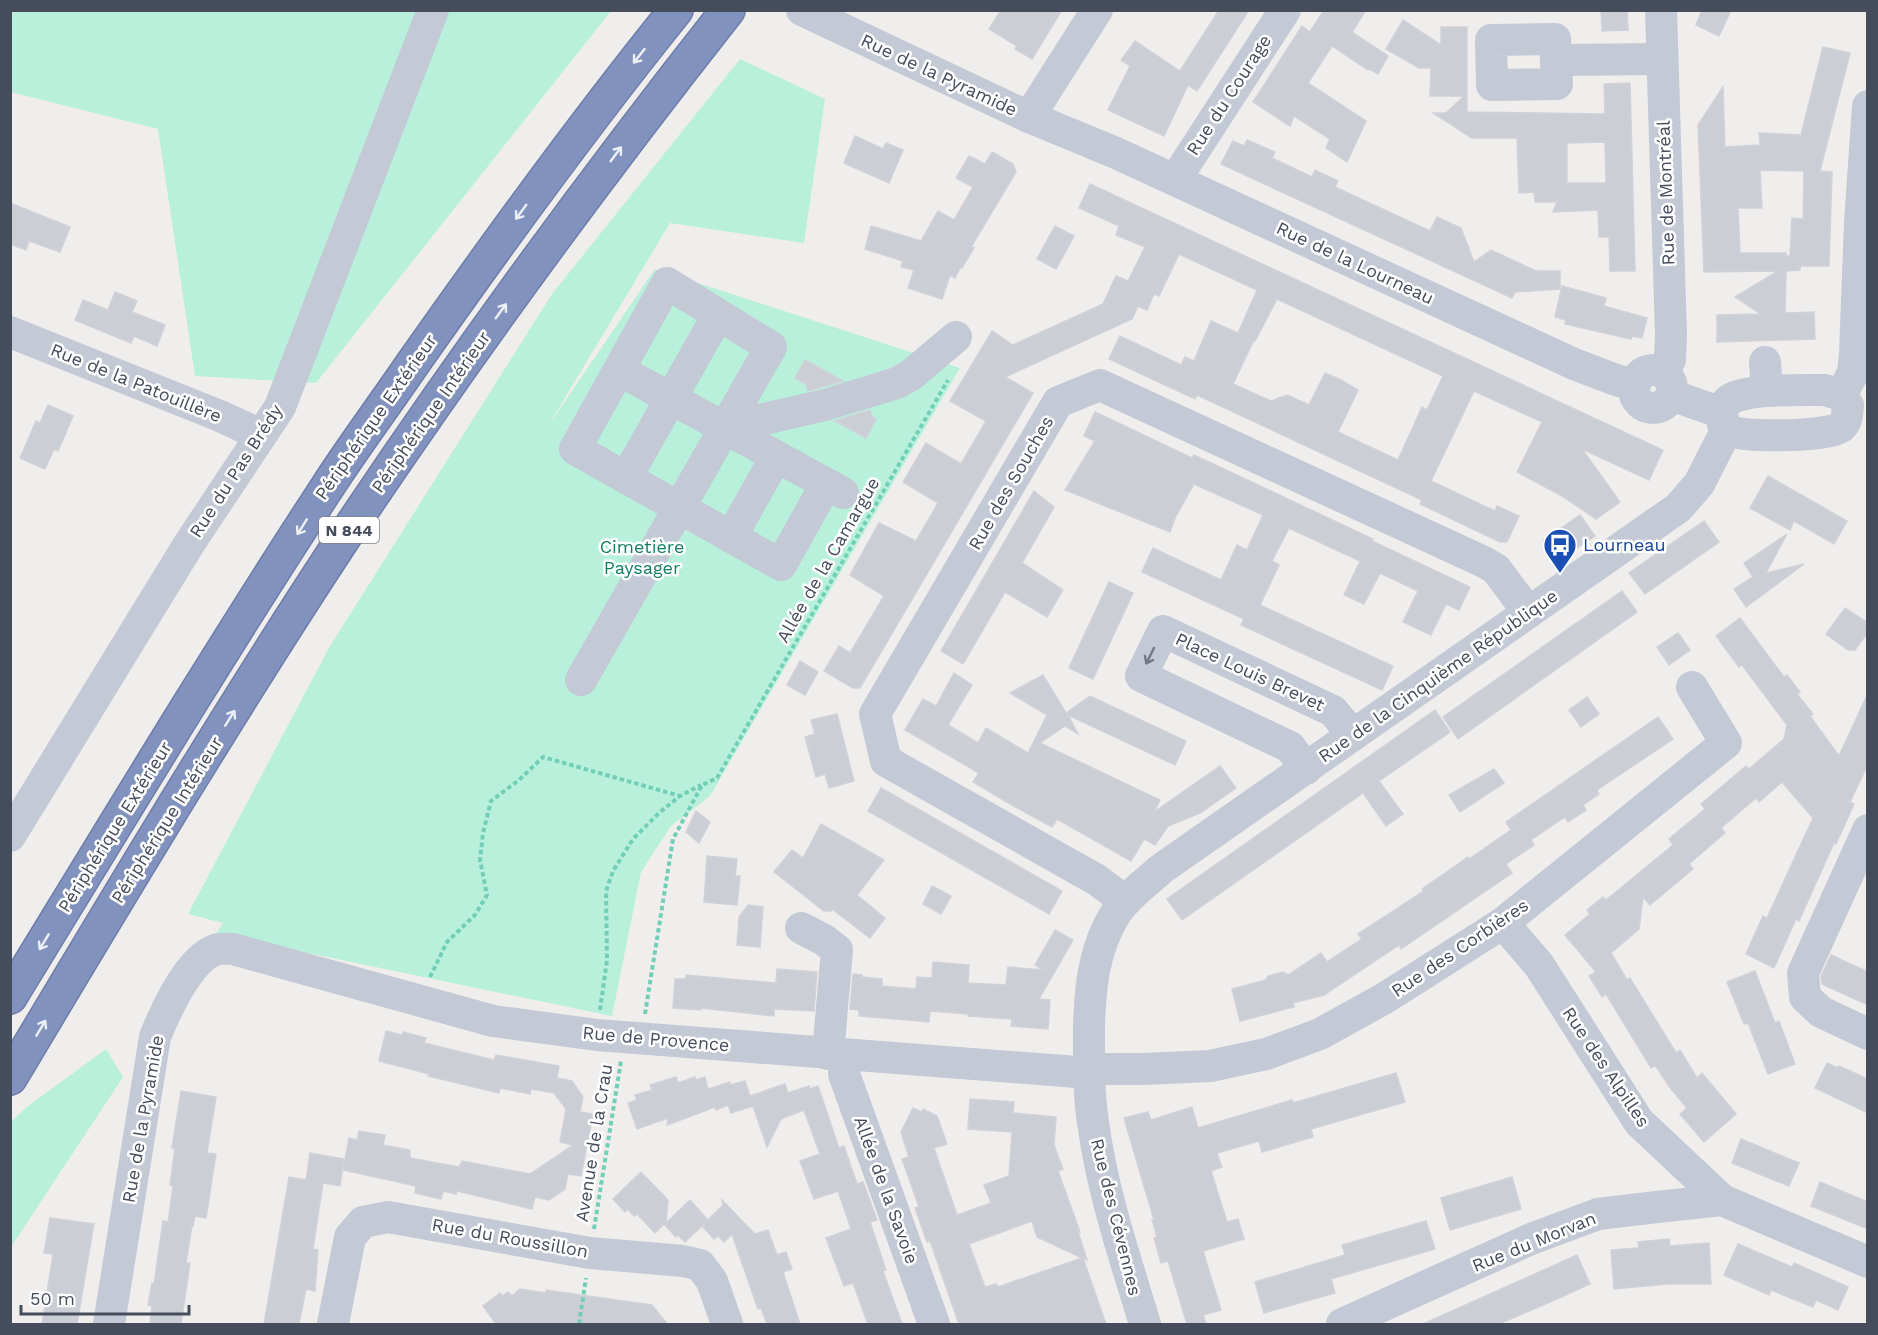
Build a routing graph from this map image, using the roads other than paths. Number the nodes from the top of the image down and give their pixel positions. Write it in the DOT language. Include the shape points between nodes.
graph roads {
  1 [pos="433,10"];
  2 [pos="676,10"];
  3 [pos="728,10"];
  4 [pos="1097,10"];
  5 [pos="1285,10"];
  6 [pos="1661,10"];
  7 [pos="810,14"];
  8 [pos="1661,59"];
  9 [pos="1557,60"];
  10 [pos="1868,106"];
  11 [pos="1029,117"];
  12 [pos="1077,138"];
  13 [pos="1174,180"];
  14 [pos="1863,250"];
  15 [pos="718,315"];
  16 [pos="10,332"];
  17 [pos="956,337"];
  18 [pos="619,370"];
  19 [pos="1656,384"];
  20 [pos="671,399"];
  21 [pos="1851,418"];
  22 [pos="1724,421"];
  23 [pos="725,428"];
  24 [pos="261,435"];
  25 [pos="776,457"];
  26 [pos="626,478"];
  27 [pos="680,508"];
  28 [pos="731,537"];
  29 [pos="1528,612"];
  30 [pos="581,680"];
  31 [pos="1692,687"];
  32 [pos="1353,735"];
  33 [pos="1306,769"];
  34 [pos="10,836"];
  35 [pos="1866,838"];
  36 [pos="1125,901"];
  37 [pos="1503,923"];
  38 [pos="801,928"];
  39 [pos="233,949"];
  40 [pos="10,997"];
  41 [pos="1868,1034"];
  42 [pos="836,1054"];
  43 [pos="1088,1071"];
  44 [pos="10,1078"];
  45 [pos="1722,1200"];
  46 [pos="1868,1262"];
  47 [pos="109,1324"];
  48 [pos="333,1324"];
  49 [pos="727,1324"];
  50 [pos="934,1324"];
  51 [pos="1145,1324"];
  52 [pos="1342,1324"];
  1 -- 24 [label="street, Rue du Pas Brédy" via="280,407"];
  2 -- 40 [label="highway, Périphérique Extérieur / N 844, one-way" via="534,195 327,486"];
  44 -- 3 [label="highway, Périphérique Intérieur / N 844, one-way" via="359,515 556,235"];
  4 -- 11 [label="street"];
  5 -- 13 [label="street, Rue du Courage"];
  6 -- 8 [label="street, Rue de Montréal"];
  7 -- 11 [label="street, Rue de la Pyramide"];
  8 -- 9 [label="street"];
  8 -- 19 [label="street, Rue de Montréal" via="1671,334 1670,360"];
  10 -- 14 [label="street"];
  11 -- 12 [label="street, Rue de la Pyramide"];
  12 -- 13 [label="street, Rue de la Lourneau"];
  13 -- 19 [label="street, Rue de la Lourneau" via="1574,364 1616,380"];
  14 -- 21 [label="street"];
  15 -- 18 [label="street" via="667,283"];
  15 -- 20 [label="street"];
  15 -- 23 [label="street" via="771,347"];
  16 -- 24 [label="street, Rue de la Patouillère"];
  17 -- 23 [label="street" via="897,383 825,405"];
  18 -- 20 [label="street"];
  18 -- 26 [label="street" via="575,449"];
  19 -- 22 [label="street, Rue de la Lourneau"];
  20 -- 23 [label="street"];
  20 -- 26 [label="street"];
  21 -- 22 [label="street, Rue de la Lourneau" via="1834,430 1804,434 1747,435"];
  21 -- 22 [label="street" via="1826,390 1766,377 1725,403"];
  22 -- 29 [label="street, Rue de la Cinquième République" via="1700,484 1678,508"];
  23 -- 25 [label="street"];
  23 -- 27 [label="street"];
  24 -- 34 [label="street, Rue du Pas Brédy" via="189,544"];
  25 -- 28 [label="street"];
  25 -- 28 [label="street" via="835,489 781,565"];
  26 -- 27 [label="street"];
  27 -- 28 [label="street"];
  27 -- 30 [label="street"];
  29 -- 32 [label="street, Rue de la Cinquième République"];
  29 -- 36 [label="street, Rue des Souches" via="1496,569 1484,562 1100,385 1058,402 875,714 886,761 1097,880"];
  31 -- 37 [label="street, Rue des Corbières" via="1726,743"];
  32 -- 33 [label="street, Rue de la Cinquième République"];
  32 -- 33 [label="street, Place Louis Brevet, one-way" via="1333,711 1163,631 1141,676 1290,747"];
  33 -- 36 [label="street, Rue de la Cinquième République" via="1161,869"];
  35 -- 41 [label="street" via="1803,973 1805,997 1821,1012"];
  36 -- 43 [label="street, Rue des Cévennes" via="1096,956"];
  37 -- 43 [label="street, Rue des Corbières" via="1320,1034 1266,1054 1210,1066"];
  37 -- 45 [label="street, Rue des Alpilles" via="1539,965 1639,1122"];
  38 -- 42 [label="street, Allée de la Savoie" via="837,950"];
  39 -- 42 [label="street, Rue de Provence" via="493,1021 621,1037"];
  39 -- 47 [label="street, Rue de la Pyramide" via="215,950 199,962 167,1008 155,1037"];
  42 -- 43 [label="street, Rue de Provence"];
  42 -- 50 [label="street, Allée de la Savoie"];
  43 -- 51 [label="street, Rue des Cévennes" via="1092,1121 1105,1186"];
  45 -- 46 [label="street, Rue du Morvan"];
  45 -- 52 [label="street, Rue du Morvan" via="1598,1214 1531,1239"];
  48 -- 49 [label="street, Rue du Roussillon" via="350,1237 363,1222 388,1217 590,1253 700,1264 712,1281"];
}
